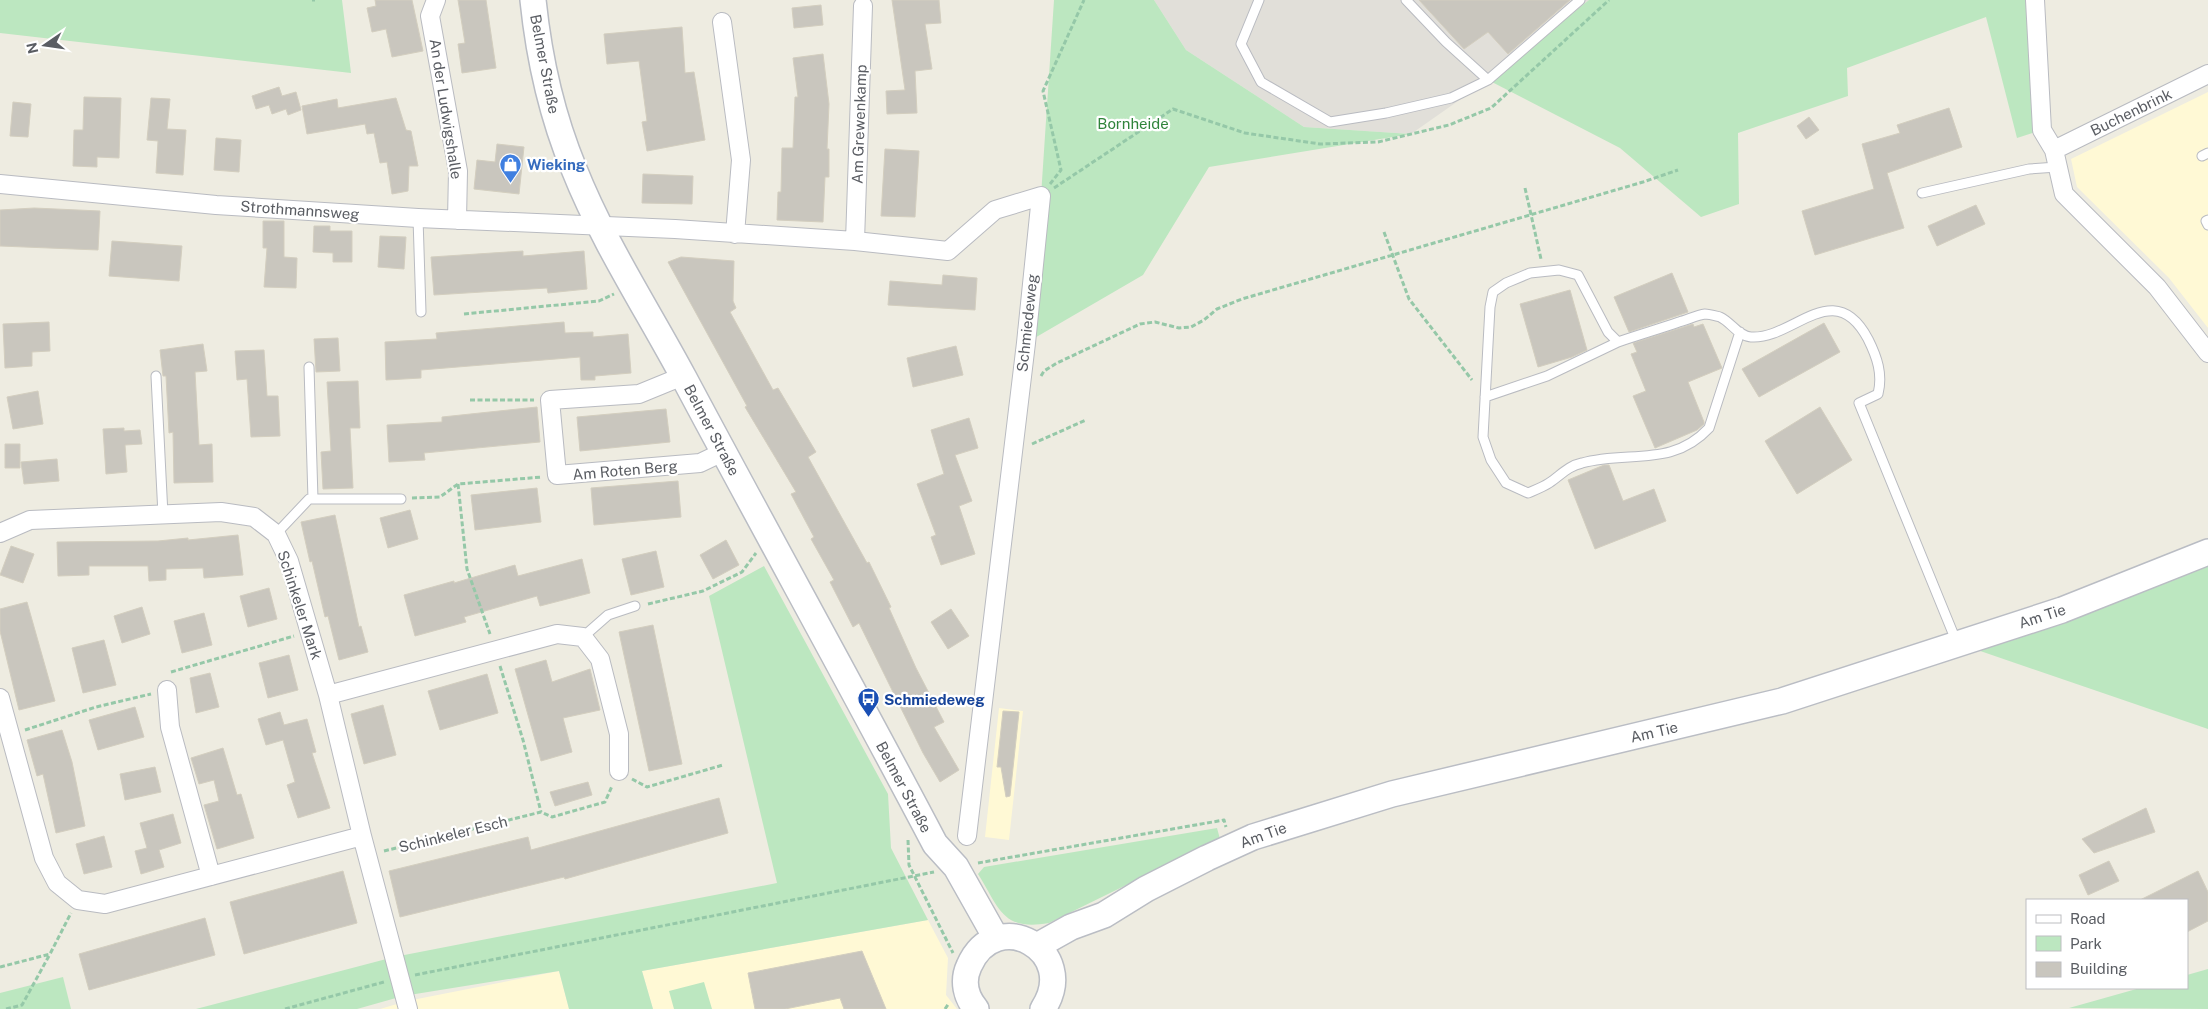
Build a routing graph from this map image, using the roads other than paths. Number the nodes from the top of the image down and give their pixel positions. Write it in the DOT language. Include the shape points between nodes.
graph roads {
  1 [pos="436,0"];
  2 [pos="533,0"];
  3 [pos="1259,0"];
  4 [pos="1406,0"];
  5 [pos="1580,0"];
  6 [pos="2035,0"];
  7 [pos="864,6"];
  8 [pos="722,22"];
  9 [pos="2208,74"];
  10 [pos="1488,80"];
  11 [pos="2055,159"];
  12 [pos="0,184"];
  13 [pos="1922,193"];
  14 [pos="418,218"];
  15 [pos="457,220"];
  16 [pos="2208,220"];
  17 [pos="2208,225"];
  18 [pos="601,227"];
  19 [pos="736,234"];
  20 [pos="856,241"];
  21 [pos="421,312"];
  22 [pos="1740,332"];
  23 [pos="1618,342"];
  24 [pos="2208,353"];
  25 [pos="309,367"];
  26 [pos="156,376"];
  27 [pos="683,376"];
  28 [pos="1485,397"];
  29 [pos="723,452"];
  30 [pos="314,499"];
  31 [pos="401,499"];
  32 [pos="163,515"];
  33 [pos="0,533"];
  34 [pos="276,534"];
  35 [pos="2208,552"];
  36 [pos="635,606"];
  37 [pos="583,637"];
  38 [pos="1958,643"];
  39 [pos="167,690"];
  40 [pos="328,695"];
  41 [pos="0,698"];
  42 [pos="5,737"];
  43 [pos="619,771"];
  44 [pos="362,836"];
  45 [pos="967,836"];
  46 [pos="935,844"];
  47 [pos="211,876"];
  48 [pos="988,943"];
  49 [pos="1043,954"];
  50 [pos="966,1004"];
  51 [pos="408,1009"];
  52 [pos="1043,1009"];
  1 -- 15 [label="street, An der Ludwigshalle" via="430,16 458,171"];
  2 -- 18 [label="street, Belmer Straße" via="554,115 574,170"];
  3 -- 10 [label="lane" via="1241,44 1261,82 1330,122 1451,98"];
  4 -- 10 [label="lane"];
  5 -- 10 [label="lane"];
  6 -- 11 [label="street" via="2042,130"];
  7 -- 20 [label="street, Am Grewenkamp"];
  8 -- 19 [label="street" via="741,160"];
  9 -- 11 [label="street, Buchenbrink"];
  11 -- 13 [label="lane" via="2029,169"];
  11 -- 24 [label="street" via="2064,194 2157,287"];
  12 -- 14 [label="street, Strothmannsweg" via="197,203"];
  14 -- 15 [label="street, Strothmannsweg"];
  14 -- 21 [label="lane"];
  15 -- 18 [label="street, Strothmannsweg"];
  16 -- 17 [label="lane"];
  18 -- 19 [label="street"];
  18 -- 27 [label="street, Belmer Straße"];
  19 -- 20 [label="street"];
  20 -- 45 [label="street, Schmiedeweg" via="948,251 995,210 1041,196"];
  22 -- 23 [label="lane" via="1721,318 1705,314"];
  22 -- 28 [label="lane" via="1709,428 1698,440 1655,456 1615,457 1582,463 1566,469 1548,484 1528,493 1506,483 1490,460 1483,437"];
  22 -- 38 [label="lane" via="1750,337 1766,335 1817,312 1837,311 1854,320 1865,334 1877,357 1881,382 1878,394 1859,403"];
  23 -- 28 [label="lane" via="1547,376"];
  23 -- 28 [label="lane" via="1608,332 1578,275 1559,270 1530,273 1493,292"];
  25 -- 30 [label="lane"];
  26 -- 32 [label="lane"];
  27 -- 29 [label="street, Belmer Straße"];
  27 -- 29 [label="street, Am Roten Berg" via="639,394 550,400 557,475 700,464"];
  29 -- 46 [label="street, Belmer Straße"];
  30 -- 31 [label="lane"];
  30 -- 34 [label="lane" via="309,499"];
  32 -- 33 [label="street, Schinkeler Mark" via="30,520"];
  32 -- 34 [label="street, Schinkeler Mark" via="221,512 254,517"];
  34 -- 40 [label="street, Schinkeler Mark" via="289,561"];
  35 -- 38 [label="street, Am Tie" via="2062,610"];
  36 -- 37 [label="lane" via="608,615"];
  37 -- 40 [label="street" via="557,634"];
  37 -- 43 [label="street" via="600,659 619,734"];
  38 -- 49 [label="street, Am Tie" via="1782,701 1392,794 1253,837 1146,889 1104,915 1071,927"];
  39 -- 47 [label="street" via="170,727"];
  40 -- 44 [label="street, Schinkeler Mark"];
  41 -- 42 [label="street"];
  42 -- 47 [label="street" via="44,858 57,883 78,900 105,904"];
  44 -- 47 [label="street"];
  44 -- 51 [label="street, Schinkeler Mark"];
  46 -- 48 [label="street, Belmer Straße" via="956,868"];
  46 -- 48 [label="street, Belmer Straße" via="940,871"];
  48 -- 49 [label="street" via="1009,936 1024,938"];
  48 -- 50 [label="street" via="974,953 966,972"];
  49 -- 52 [label="street" via="1053,970 1054,985"];
}
